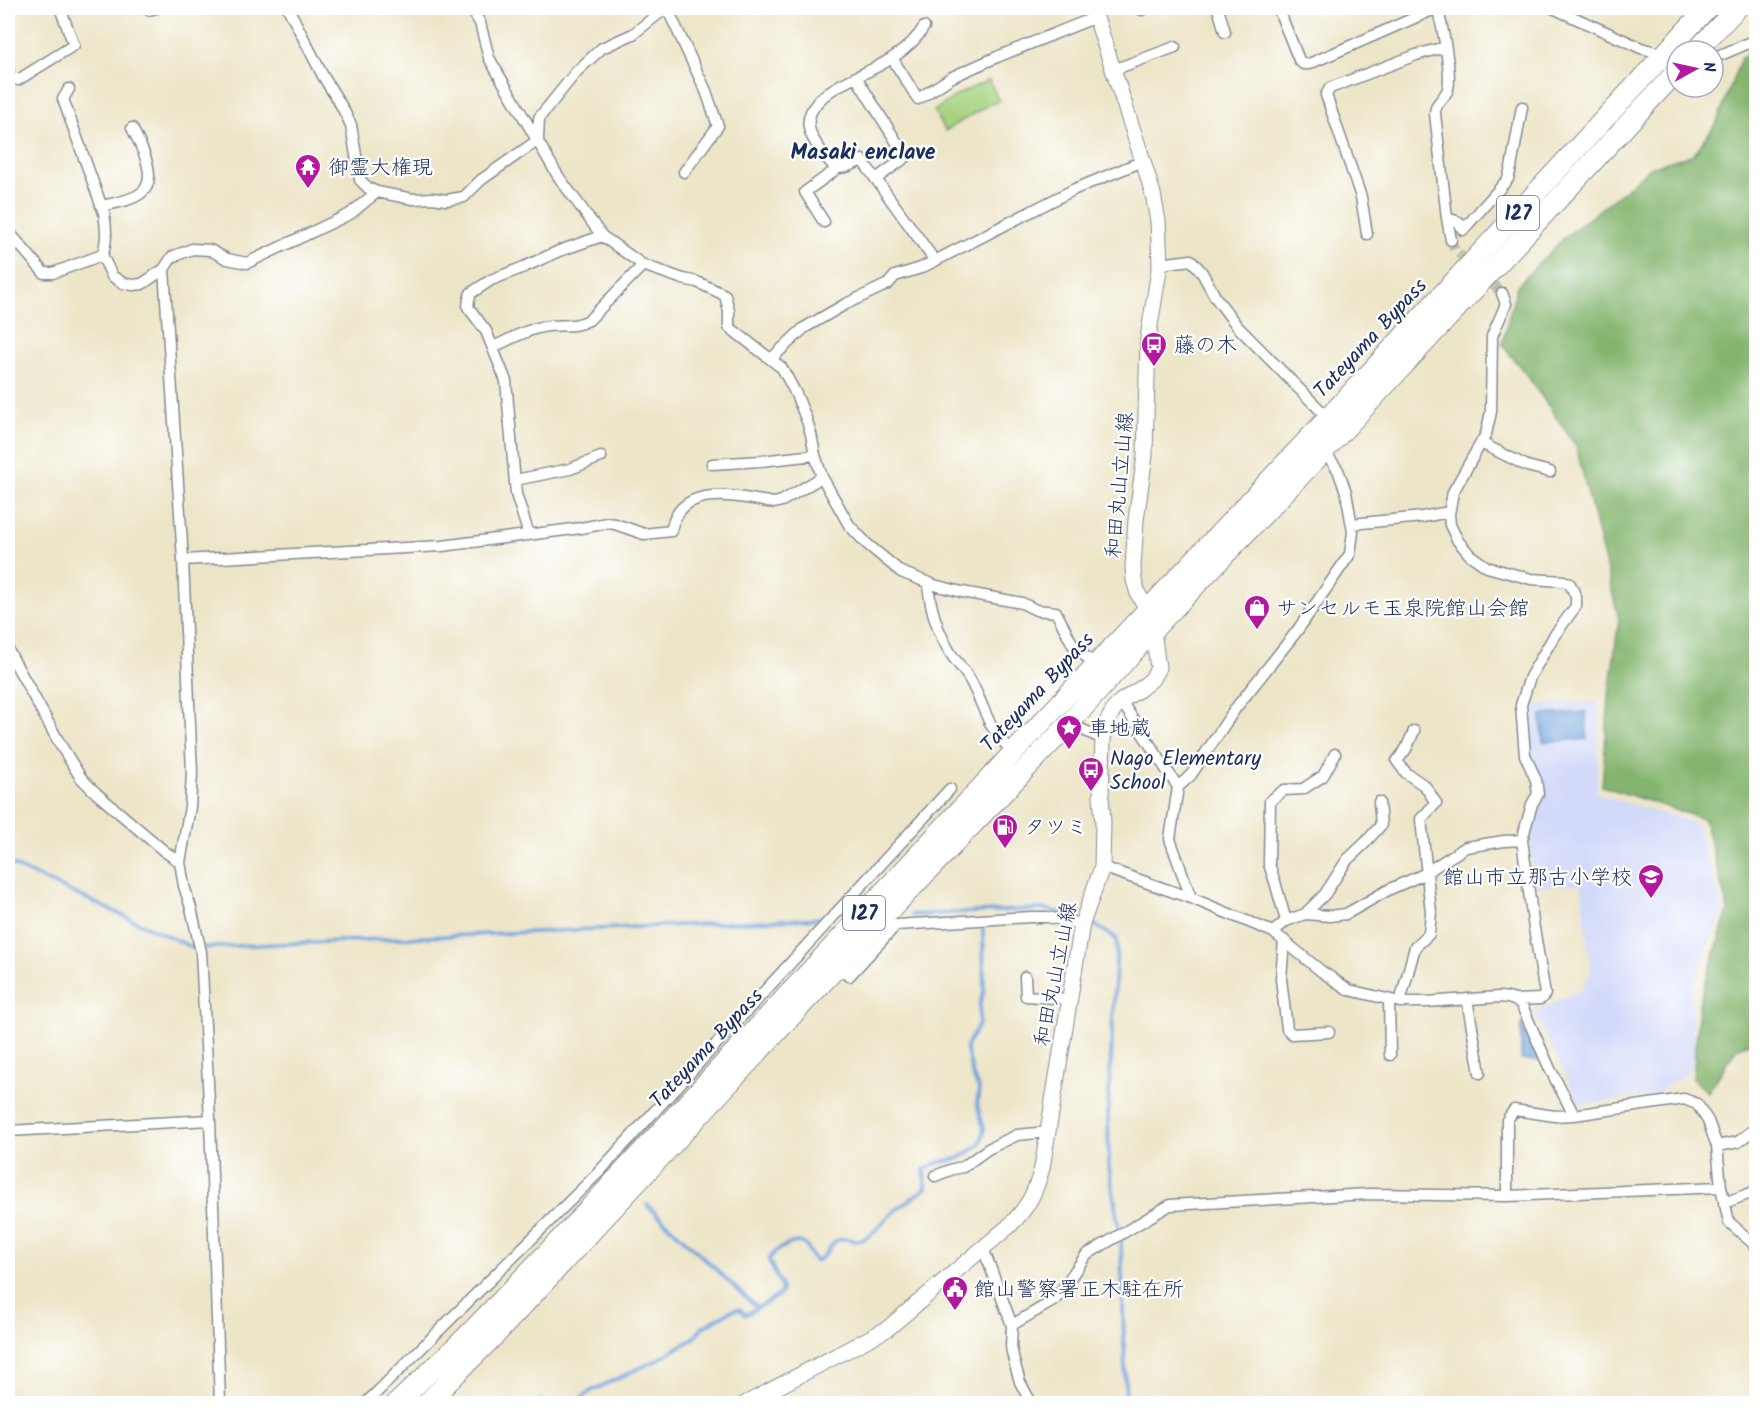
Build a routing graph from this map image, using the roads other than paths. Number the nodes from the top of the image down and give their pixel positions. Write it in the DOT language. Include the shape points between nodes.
graph roads {
  1 [pos="60,8"];
  2 [pos="288,8"];
  3 [pos="471,8"];
  4 [pos="666,8"];
  5 [pos="1218,8"];
  6 [pos="1278,8"];
  7 [pos="1437,8"];
  8 [pos="1553,8"];
  9 [pos="1707,8"];
  10 [pos="1737,8"];
  11 [pos="1095,12"];
  12 [pos="924,27"];
  13 [pos="1225,32"];
  14 [pos="1684,39"];
  15 [pos="1707,39"];
  16 [pos="1756,40"];
  17 [pos="1175,47"];
  18 [pos="1445,47"];
  19 [pos="1725,53"];
  20 [pos="1665,54"];
  21 [pos="892,58"];
  22 [pos="1665,62"];
  23 [pos="1113,70"];
  24 [pos="8,71"];
  25 [pos="856,77"];
  26 [pos="1665,84"];
  27 [pos="69,89"];
  28 [pos="1522,106"];
  29 [pos="132,128"];
  30 [pos="538,140"];
  31 [pos="1143,160"];
  32 [pos="838,168"];
  33 [pos="684,172"];
  34 [pos="876,179"];
  35 [pos="377,192"];
  36 [pos="102,206"];
  37 [pos="1447,219"];
  38 [pos="824,222"];
  39 [pos="8,231"];
  40 [pos="1366,234"];
  41 [pos="602,236"];
  42 [pos="1451,240"];
  43 [pos="102,255"];
  44 [pos="935,261"];
  45 [pos="1160,264"];
  46 [pos="643,265"];
  47 [pos="164,268"];
  48 [pos="1502,293"];
  49 [pos="493,347"];
  50 [pos="771,358"];
  51 [pos="1328,418"];
  52 [pos="1481,443"];
  53 [pos="1324,451"];
  54 [pos="814,455"];
  55 [pos="601,457"];
  56 [pos="712,464"];
  57 [pos="1550,472"];
  58 [pos="822,477"];
  59 [pos="515,480"];
  60 [pos="1449,512"];
  61 [pos="1352,524"];
  62 [pos="529,535"];
  63 [pos="183,560"];
  64 [pos="928,583"];
  65 [pos="1147,609"];
  66 [pos="1153,630"];
  67 [pos="8,650"];
  68 [pos="1096,665"];
  69 [pos="1121,701"];
  70 [pos="1066,727"];
  71 [pos="1414,731"];
  72 [pos="1103,739"];
  73 [pos="1013,753"];
  74 [pos="1335,754"];
  75 [pos="1178,787"];
  76 [pos="950,789"];
  77 [pos="1379,802"];
  78 [pos="1522,840"];
  79 [pos="180,862"];
  80 [pos="1102,867"];
  81 [pos="1426,873"];
  82 [pos="1191,898"];
  83 [pos="1305,914"];
  84 [pos="1286,921"];
  85 [pos="1082,924"];
  86 [pos="1273,932"];
  87 [pos="1284,940"];
  88 [pos="838,966"];
  89 [pos="1025,977"];
  90 [pos="1070,999"];
  91 [pos="1467,999"];
  92 [pos="1515,1000"];
  93 [pos="1394,1001"];
  94 [pos="1329,1032"];
  95 [pos="1390,1055"];
  96 [pos="1480,1073"];
  97 [pos="1574,1115"];
  98 [pos="210,1120"];
  99 [pos="1756,1128"];
  100 [pos="8,1131"];
  101 [pos="1048,1132"];
  102 [pos="1717,1146"];
  103 [pos="935,1176"];
  104 [pos="1720,1187"];
  105 [pos="1756,1191"];
  106 [pos="1507,1196"];
  107 [pos="1724,1203"];
  108 [pos="1756,1246"];
  109 [pos="983,1248"];
  110 [pos="1012,1325"];
  111 [pos="220,1404"];
  112 [pos="365,1404"];
  113 [pos="396,1404"];
  114 [pos="426,1404"];
  115 [pos="745,1404"];
  116 [pos="1030,1404"];
  1 -- 24 [label="street" via="74,45 18,80 10,77"];
  2 -- 35 [label="street" via="351,125 360,180"];
  3 -- 30 [label="street" via="480,23 488,56"];
  4 -- 30 [label="street" via="633,34 602,48 577,71 538,118"];
  4 -- 33 [label="street" via="706,91 718,126"];
  5 -- 13 [label="street"];
  6 -- 7 [label="street" via="1303,64"];
  7 -- 18 [label="street"];
  8 -- 20 [label="street" via="1641,48"];
  9 -- 14 [label="highway, Tateyama Bypass / 127"];
  10 -- 15 [label="highway"];
  11 -- 21 [label="street" via="961,73 918,99"];
  11 -- 23 [label="main road, 和田丸山立山線"];
  12 -- 21 [label="street" via="914,42"];
  16 -- 19 [label="street"];
  17 -- 23 [label="street"];
  18 -- 37 [label="street" via="1449,82 1435,114"];
  18 -- 40 [label="street" via="1327,91 1361,198"];
  21 -- 25 [label="street"];
  22 -- 51 [label="highway, Tateyama Bypass / 127"];
  23 -- 31 [label="main road, 和田丸山立山線"];
  25 -- 32 [label="street" via="833,88 809,119 812,137"];
  25 -- 34 [label="street" via="906,157"];
  26 -- 53 [label="highway, Tateyama Bypass / 127"];
  27 -- 36 [label="street" via="63,99"];
  28 -- 37 [label="street" via="1508,179 1463,230 1459,222"];
  29 -- 36 [label="street" via="146,158 149,181 144,192 133,198"];
  30 -- 35 [label="street" via="481,180 464,197 413,199"];
  30 -- 41 [label="street" via="558,176"];
  31 -- 44 [label="street" via="1075,189"];
  31 -- 45 [label="main road, 和田丸山立山線" via="1158,221"];
  32 -- 34 [label="street" via="862,160"];
  32 -- 38 [label="street" via="805,192"];
  34 -- 44 [label="street"];
  35 -- 47 [label="street" via="350,214 247,263 210,250 192,249 172,257"];
  36 -- 43 [label="street" via="107,230"];
  37 -- 42 [label="street"];
  39 -- 43 [label="street" via="44,273"];
  41 -- 46 [label="street"];
  41 -- 49 [label="street" via="491,280 471,293 468,307"];
  43 -- 47 [label="street" via="112,276 123,283 142,284"];
  44 -- 50 [label="street" via="895,276 888,284 804,328"];
  45 -- 51 [label="street" via="1191,261 1237,326"];
  45 -- 65 [label="main road, 和田丸山立山線" via="1148,338 1145,455 1133,567 1138,594"];
  46 -- 49 [label="street" via="582,324 536,328"];
  46 -- 50 [label="street" via="697,282 725,296 729,327"];
  47 -- 63 [label="street"];
  48 -- 52 [label="street" via="1506,304 1492,336 1491,412"];
  49 -- 59 [label="street" via="506,381"];
  50 -- 54 [label="street" via="782,368 796,394 812,434"];
  51 -- 65 [label="highway, Tateyama Bypass / 127"];
  52 -- 57 [label="street" via="1527,466"];
  52 -- 60 [label="street" via="1453,492"];
  53 -- 61 [label="street" via="1338,470"];
  53 -- 66 [label="highway, Tateyama Bypass / 127"];
  54 -- 56 [label="street"];
  54 -- 58 [label="street"];
  55 -- 59 [label="street" via="570,469"];
  58 -- 62 [label="street" via="774,503 719,495 700,498 680,510 672,521 671,531 644,534 607,523"];
  58 -- 64 [label="street" via="849,525 867,544 901,572"];
  59 -- 62 [label="street" via="517,502"];
  60 -- 61 [label="street"];
  60 -- 78 [label="street" via="1458,541 1487,567 1531,579 1564,581 1576,597 1576,606 1530,677 1521,705 1525,755 1538,794"];
  61 -- 75 [label="street" via="1350,554 1191,775"];
  62 -- 63 [label="street" via="442,546"];
  63 -- 79 [label="street" via="192,773"];
  64 -- 68 [label="street" via="1056,612 1074,647"];
  64 -- 73 [label="street" via="934,620 944,642 977,693 991,725"];
  65 -- 66 [label="main road, 和田丸山立山線"];
  65 -- 68 [label="highway, Tateyama Bypass / 127"];
  66 -- 69 [label="main road, 和田丸山立山線" via="1158,668 1152,679"];
  66 -- 70 [label="highway, Tateyama Bypass / 127"];
  67 -- 79 [label="street" via="81,778"];
  68 -- 73 [label="highway, Tateyama Bypass / 127"];
  69 -- 72 [label="main road, 和田丸山立山線" via="1110,715"];
  69 -- 75 [label="street"];
  70 -- 72 [label="street"];
  70 -- 88 [label="highway, Tateyama Bypass / 127"];
  71 -- 81 [label="street" via="1397,761 1425,786 1436,803 1421,819"];
  72 -- 80 [label="main road, 和田丸山立山線"];
  73 -- 113 [label="highway, Tateyama Bypass / 127" via="571,1228"];
  74 -- 84 [label="street" via="1323,776 1303,789 1284,790 1270,801 1269,864"];
  75 -- 82 [label="street" via="1170,839"];
  76 -- 112 [label="street" via="598,1173"];
  77 -- 83 [label="street" via="1381,825 1347,860 1325,894"];
  78 -- 81 [label="street" via="1466,847"];
  78 -- 92 [label="street" via="1545,994 1541,999"];
  79 -- 98 [label="street" via="201,947"];
  80 -- 82 [label="street"];
  80 -- 85 [label="main road, 和田丸山立山線"];
  81 -- 83 [label="street" via="1390,888 1346,914"];
  81 -- 93 [label="street" via="1431,912 1429,934 1415,947"];
  82 -- 86 [label="street"];
  83 -- 84 [label="street"];
  84 -- 86 [label="street"];
  85 -- 88 [label="street" via="1031,917 896,925 849,976"];
  85 -- 90 [label="main road, 和田丸山立山線"];
  86 -- 87 [label="street"];
  87 -- 93 [label="street" via="1349,990"];
  87 -- 94 [label="street" via="1281,979 1287,1029 1292,1034"];
  88 -- 114 [label="highway, Tateyama Bypass / 127" via="514,1315"];
  89 -- 90 [label="street" via="1026,996"];
  90 -- 101 [label="main road, 和田丸山立山線"];
  91 -- 92 [label="street"];
  91 -- 93 [label="street"];
  91 -- 96 [label="street"];
  92 -- 97 [label="street" via="1521,1004"];
  93 -- 95 [label="street"];
  97 -- 102 [label="street" via="1684,1098 1697,1104"];
  97 -- 106 [label="street" via="1514,1110 1507,1120"];
  98 -- 100 [label="street"];
  98 -- 111 [label="street"];
  99 -- 102 [label="street" via="1738,1142"];
  101 -- 103 [label="street" via="1017,1135 963,1167"];
  101 -- 109 [label="main road, 和田丸山立山線" via="1032,1199 1022,1214"];
  102 -- 104 [label="street"];
  104 -- 106 [label="street"];
  104 -- 107 [label="street"];
  105 -- 107 [label="street"];
  106 -- 110 [label="street" via="1370,1194 1170,1205 1086,1255 1055,1300"];
  107 -- 108 [label="street" via="1729,1221"];
  109 -- 110 [label="street"];
  109 -- 115 [label="main road, 和田丸山立山線" via="887,1329"];
  110 -- 116 [label="street" via="1014,1361"];
}
